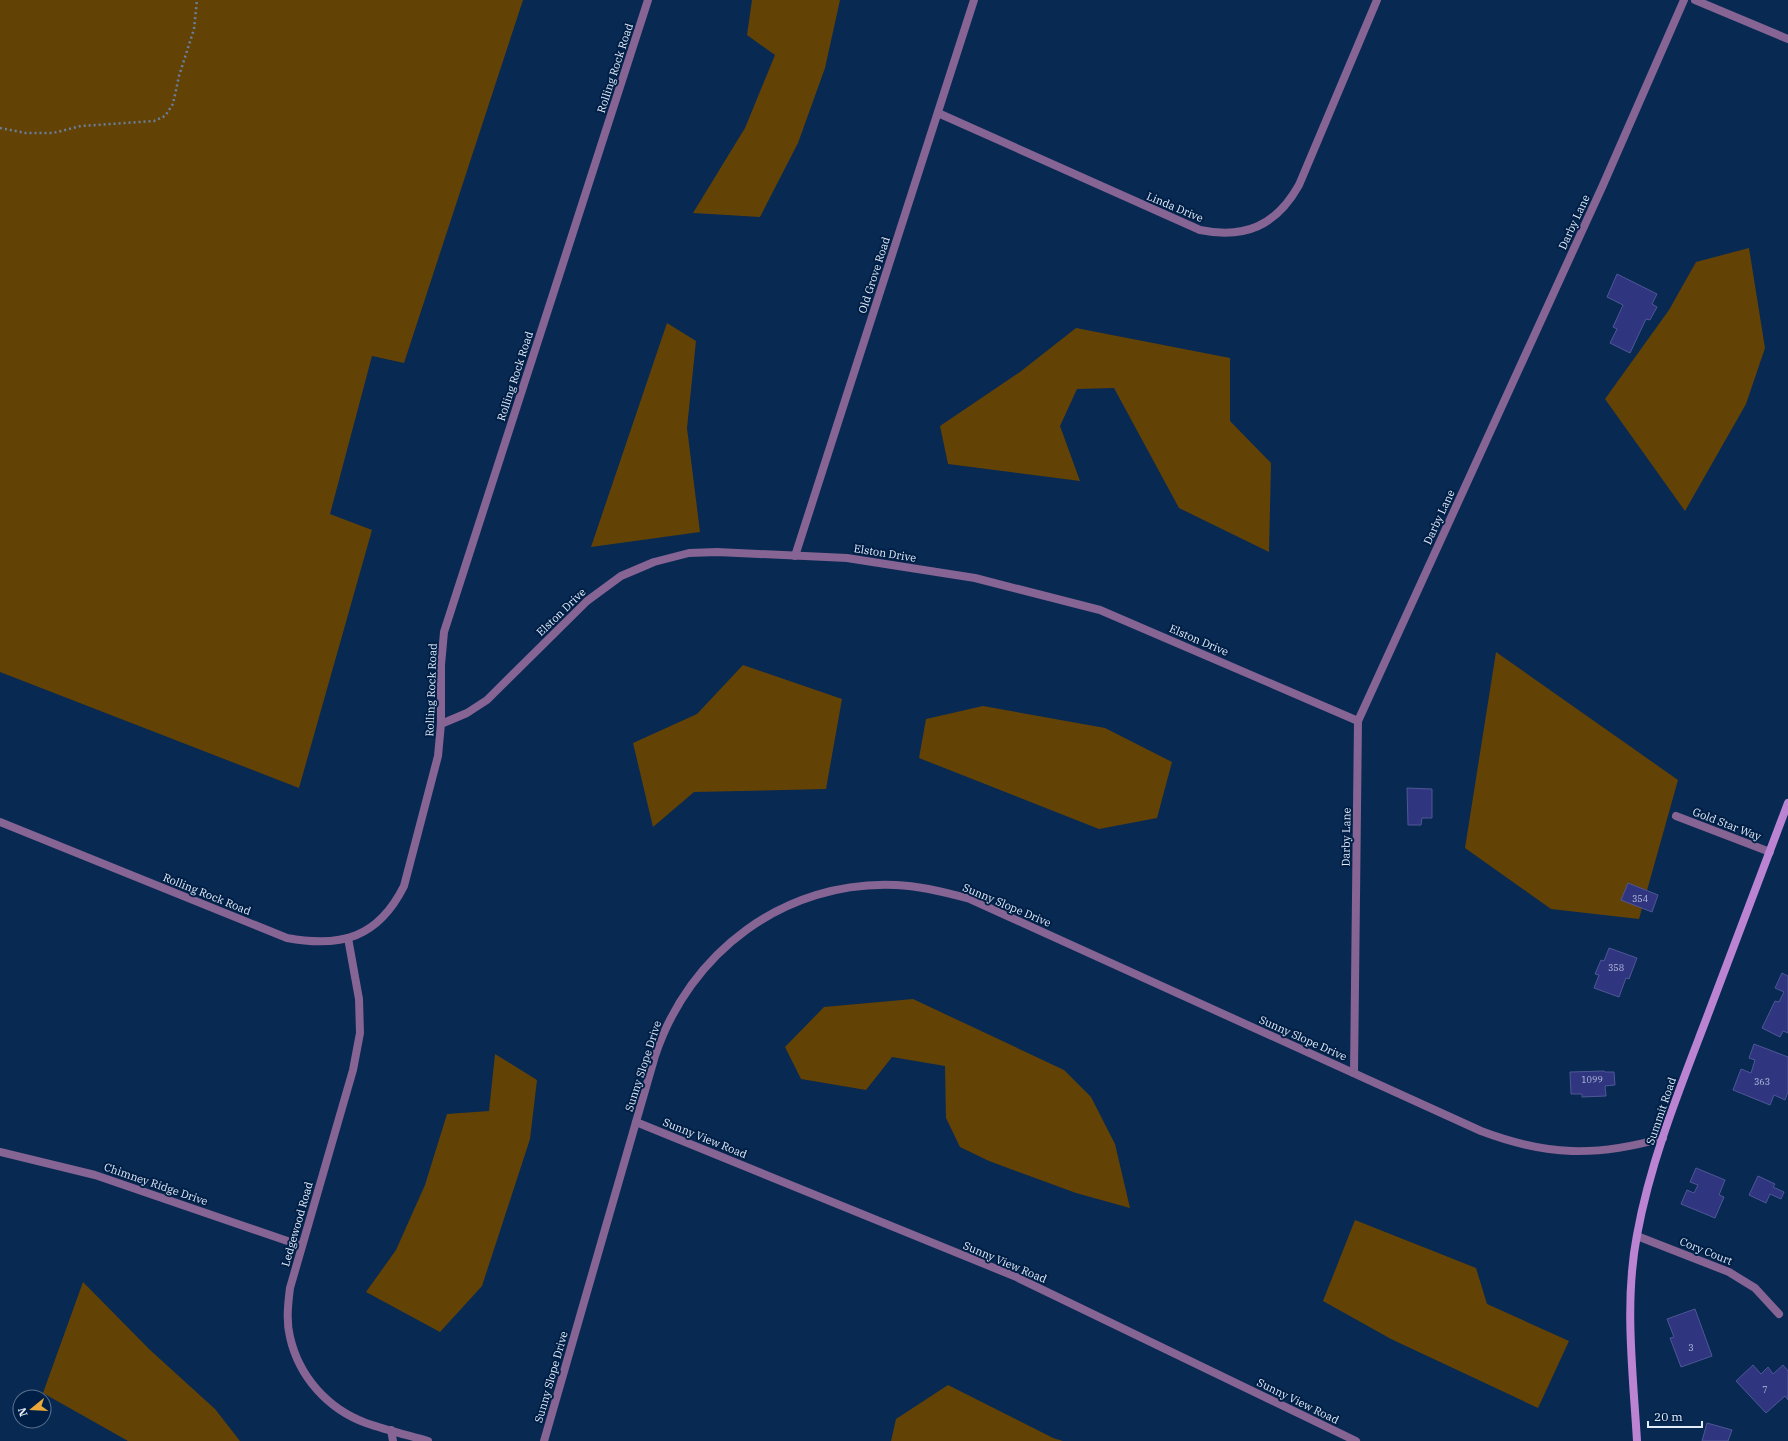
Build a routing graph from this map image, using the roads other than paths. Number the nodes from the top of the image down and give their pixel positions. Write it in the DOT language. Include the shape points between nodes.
graph roads {
  1 [pos="648,0"];
  2 [pos="974,0"];
  3 [pos="1377,0"];
  4 [pos="1684,0"];
  5 [pos="1695,0"];
  6 [pos="1788,39"];
  7 [pos="938,113"];
  8 [pos="795,556"];
  9 [pos="1358,721"];
  10 [pos="441,724"];
  11 [pos="1788,803"];
  12 [pos="1676,816"];
  13 [pos="0,822"];
  14 [pos="1770,852"];
  15 [pos="348,938"];
  16 [pos="1354,1073"];
  17 [pos="636,1122"];
  18 [pos="1663,1138"];
  19 [pos="0,1152"];
  20 [pos="1637,1236"];
  21 [pos="302,1246"];
  22 [pos="1779,1314"];
  23 [pos="391,1430"];
  24 [pos="393,1441"];
  25 [pos="428,1441"];
  26 [pos="544,1441"];
  27 [pos="1356,1441"];
  28 [pos="1637,1441"];
  1 -- 10 [label="street, Rolling Rock Road" via="444,632"];
  2 -- 7 [label="street, Old Grove Road"];
  3 -- 7 [label="street, Linda Drive" via="1290,200 1279,213 1250,230 1233,234 1216,234 1200,230"];
  4 -- 9 [label="street, Darby Lane" via="1603,185"];
  5 -- 6 [label="street"];
  7 -- 8 [label="street, Old Grove Road"];
  8 -- 9 [label="street, Elston Drive" via="847,558 975,578 1100,610"];
  8 -- 10 [label="street, Elston Drive" via="689,553 654,562 621,576 587,601 487,700 467,713"];
  9 -- 16 [label="street, Darby Lane"];
  10 -- 15 [label="street, Rolling Rock Road" via="438,756 404,886 395,904 376,924"];
  11 -- 14 [label="main road, Summit Road"];
  12 -- 14 [label="street, Gold Star Way"];
  13 -- 15 [label="street, Rolling Rock Road" via="287,938 308,942 331,942"];
  14 -- 18 [label="main road, Summit Road"];
  15 -- 21 [label="street, Ledgewood Road" via="359,999 360,1033 353,1070"];
  16 -- 17 [label="street, Sunny Slope Drive" via="970,900 921,887 870,885 821,894 774,912 732,940 713,958 686,992 670,1019 655,1056"];
  16 -- 18 [label="street, Sunny Slope Drive" via="1481,1130 1532,1147 1584,1152 1636,1146"];
  17 -- 26 [label="street, Sunny Slope Drive"];
  17 -- 27 [label="street, Sunny View Road" via="1014,1276"];
  18 -- 20 [label="main road, Summit Road"];
  19 -- 21 [label="street, Chimney Ridge Drive" via="95,1175"];
  20 -- 22 [label="street, Cory Court" via="1729,1272 1755,1288"];
  20 -- 28 [label="main road, Summit Road" via="1630,1288"];
  21 -- 23 [label="street, Ledgewood Road" via="290,1288 287,1312 290,1336 297,1359 309,1380 325,1398 344,1413"];
  23 -- 24 [label="street"];
  23 -- 25 [label="street, Ledgewood Road"];
}
